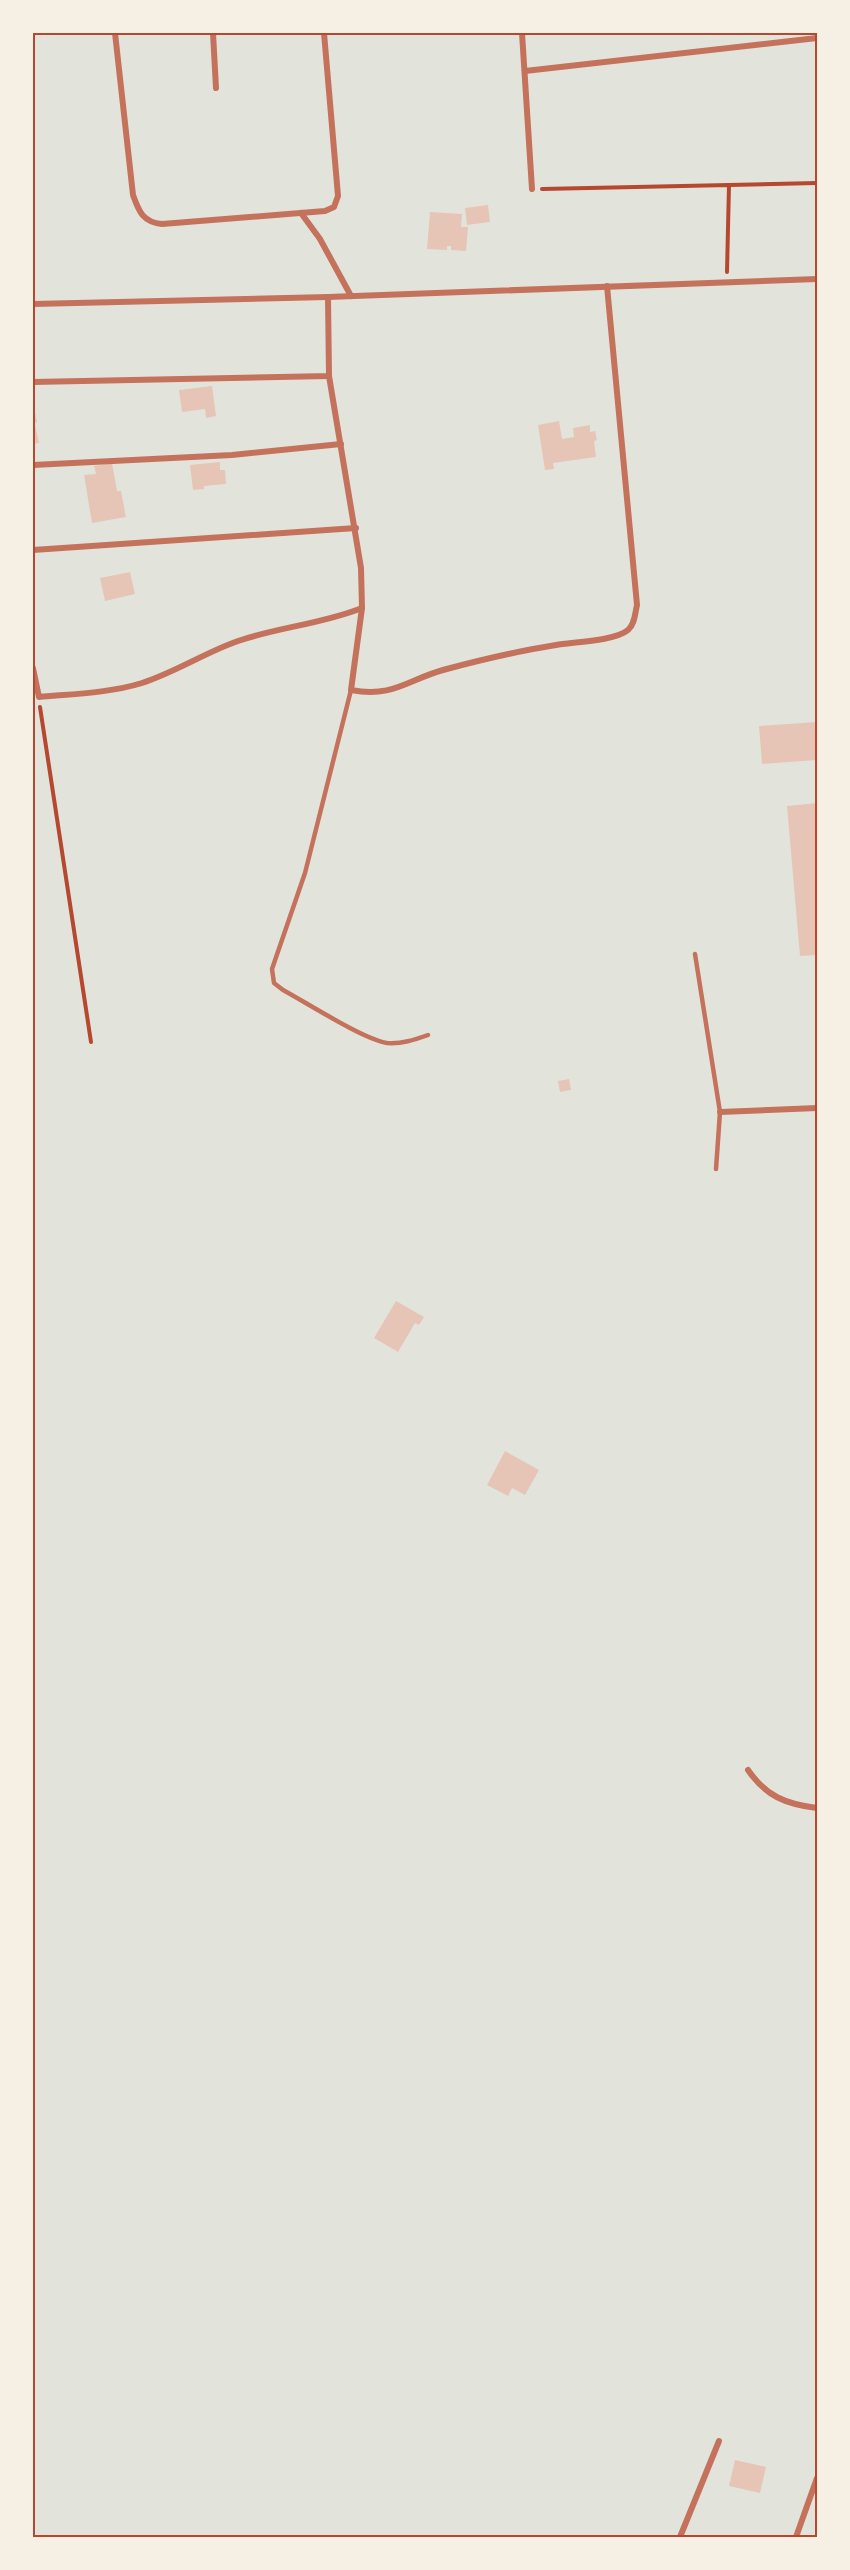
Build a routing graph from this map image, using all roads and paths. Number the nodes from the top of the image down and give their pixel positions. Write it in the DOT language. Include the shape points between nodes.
graph roads {
  1 [pos="115,33"];
  2 [pos="213,33"];
  3 [pos="324,33"];
  4 [pos="522,33"];
  5 [pos="817,38"];
  6 [pos="525,71"];
  7 [pos="216,88"];
  8 [pos="817,183"];
  9 [pos="729,185"];
  10 [pos="532,189"];
  11 [pos="301,213"];
  12 [pos="817,279"];
  13 [pos="727,282"];
  14 [pos="607,286"];
  15 [pos="351,296"];
  16 [pos="328,297"];
  17 [pos="33,304"];
  18 [pos="329,376"];
  19 [pos="33,382"];
  20 [pos="341,444"];
  21 [pos="33,465"];
  22 [pos="356,528"];
  23 [pos="33,550"];
  24 [pos="362,608"];
  25 [pos="33,668"];
  26 [pos="351,690"];
  27 [pos="39,697"];
  28 [pos="695,954"];
  29 [pos="428,1035"];
  30 [pos="91,1042"];
  31 [pos="817,1108"];
  32 [pos="720,1112"];
  33 [pos="716,1169"];
  34 [pos="748,1770"];
  35 [pos="817,1808"];
  36 [pos="719,2441"];
  37 [pos="817,2478"];
  38 [pos="680,2537"];
  39 [pos="796,2537"];
  1 -- 11 [label="street" via="133,195 144,219 162,224"];
  2 -- 7 [label="street"];
  3 -- 11 [label="street" via="338,196 333,207 325,211"];
  4 -- 6 [label="street"];
  5 -- 6 [label="street"];
  6 -- 10 [label="street"];
  8 -- 9 [label="path"];
  9 -- 10 [label="path"];
  9 -- 13 [label="path"];
  11 -- 15 [label="street"];
  12 -- 13 [label="street"];
  13 -- 14 [label="street"];
  14 -- 15 [label="street"];
  14 -- 26 [label="street" via="636,593 634,620 628,630 614,636 479,661 386,692"];
  15 -- 16 [label="street"];
  16 -- 17 [label="street"];
  16 -- 18 [label="street"];
  18 -- 19 [label="street"];
  18 -- 20 [label="street"];
  20 -- 21 [label="street" via="232,455"];
  20 -- 22 [label="street"];
  22 -- 23 [label="street"];
  22 -- 24 [label="street"];
  24 -- 26 [label="street"];
  24 -- 27 [label="street" via="238,641 141,684"];
  25 -- 27 [label="street"];
  26 -- 29 [label="lane" via="305,873 272,969 274,983 351,1027 386,1042 407,1043"];
  27 -- 30 [label="path"];
  28 -- 32 [label="lane"];
  31 -- 32 [label="street"];
  32 -- 33 [label="lane"];
  34 -- 35 [label="street" via="760,1788 779,1799"];
  36 -- 38 [label="street"];
  37 -- 39 [label="street"];
}
